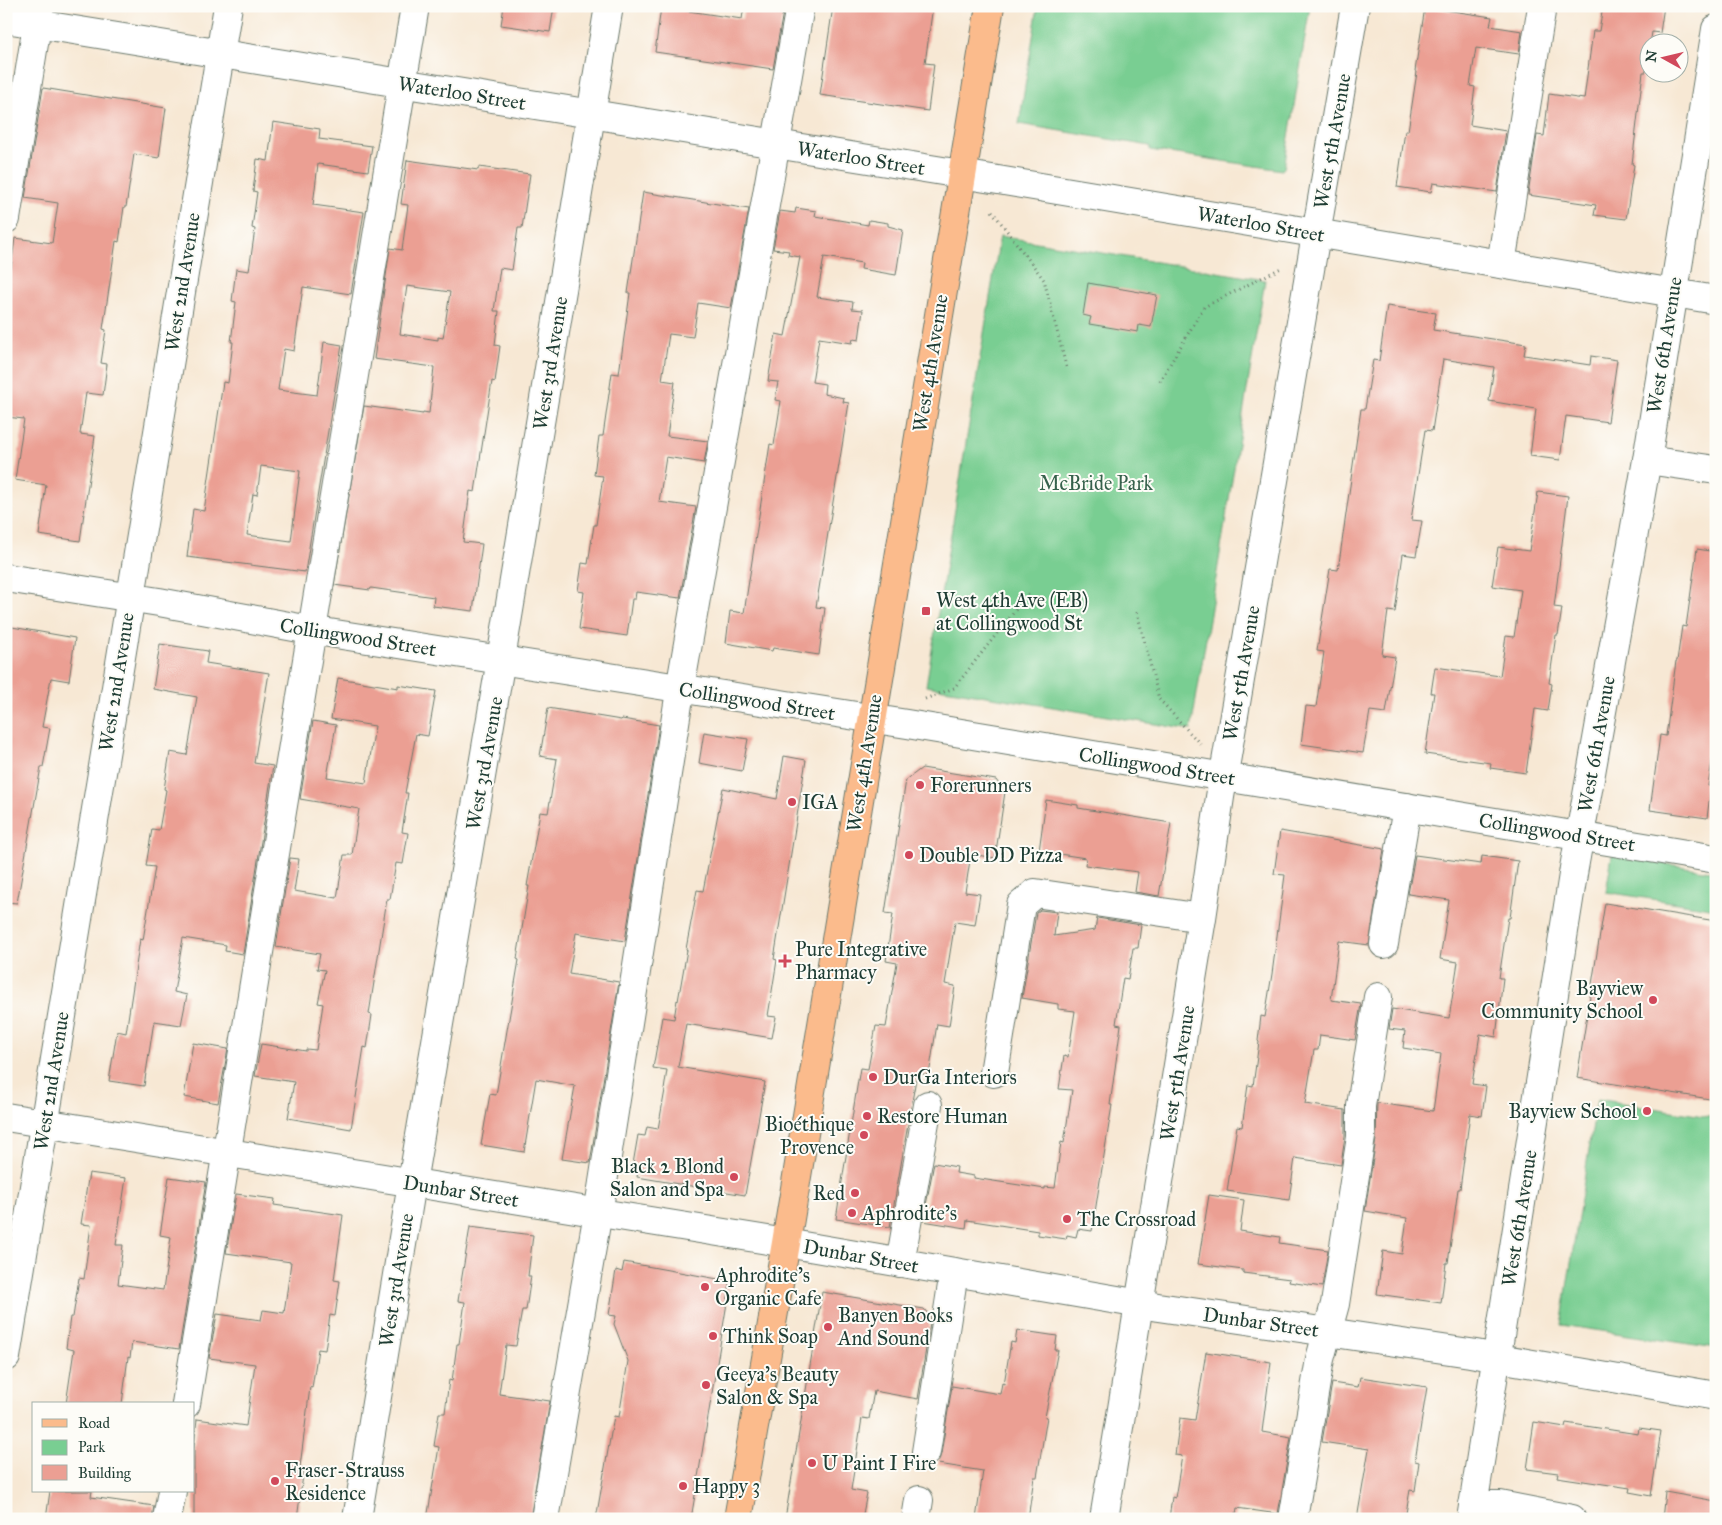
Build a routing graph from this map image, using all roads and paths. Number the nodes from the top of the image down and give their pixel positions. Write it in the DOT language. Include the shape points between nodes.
graph roads {
  1 [pos="228,6"];
  2 [pos="416,6"];
  3 [pos="609,6"];
  4 [pos="800,6"];
  5 [pos="990,6"];
  6 [pos="1355,6"];
  7 [pos="1542,6"];
  8 [pos="39,15"];
  9 [pos="6,19"];
  10 [pos="1716,29"];
  11 [pos="220,53"];
  12 [pos="402,83"];
  13 [pos="1710,102"];
  14 [pos="590,114"];
  15 [pos="777,144"];
  16 [pos="962,174"];
  17 [pos="992,211"];
  18 [pos="6,219"];
  19 [pos="1316,233"];
  20 [pos="1291,263"];
  21 [pos="1500,264"];
  22 [pos="1673,293"];
  23 [pos="1716,300"];
  24 [pos="1067,370"];
  25 [pos="1160,381"];
  26 [pos="1647,460"];
  27 [pos="1716,470"];
  28 [pos="6,578"];
  29 [pos="1029,593"];
  30 [pos="130,598"];
  31 [pos="1137,612"];
  32 [pos="310,630"];
  33 [pos="501,660"];
  34 [pos="680,689"];
  35 [pos="919,702"];
  36 [pos="872,718"];
  37 [pos="1204,748"];
  38 [pos="1224,777"];
  39 [pos="1407,807"];
  40 [pos="1580,836"];
  41 [pos="1716,859"];
  42 [pos="1202,918"];
  43 [pos="1384,944"];
  44 [pos="1378,997"];
  45 [pos="994,1073"];
  46 [pos="928,1105"];
  47 [pos="6,1117"];
  48 [pos="44,1123"];
  49 [pos="227,1154"];
  50 [pos="412,1183"];
  51 [pos="598,1213"];
  52 [pos="786,1243"];
  53 [pos="900,1263"];
  54 [pos="954,1272"];
  55 [pos="1140,1304"];
  56 [pos="1328,1332"];
  57 [pos="6,1357"];
  58 [pos="1496,1358"];
  59 [pos="1716,1396"];
  60 [pos="186,1402"];
  61 [pos="926,1452"];
  62 [pos="172,1492"];
  63 [pos="1472,1512"];
  64 [pos="167,1519"];
  65 [pos="357,1519"];
  66 [pos="545,1519"];
  67 [pos="738,1519"];
  68 [pos="1104,1519"];
  69 [pos="1293,1519"];
  70 [pos="1572,1519"];
  1 -- 11 [label="street, West 2nd Avenue"];
  2 -- 12 [label="street"];
  3 -- 14 [label="street, West 3rd Avenue"];
  4 -- 15 [label="street"];
  5 -- 16 [label="main road, West 4th Avenue"];
  6 -- 19 [label="street, West 5th Avenue"];
  7 -- 21 [label="street"];
  8 -- 9 [label="street, Waterloo Street"];
  8 -- 11 [label="street, Waterloo Street"];
  8 -- 18 [label="street"];
  10 -- 13 [label="street, West 6th Avenue"];
  11 -- 12 [label="street, Waterloo Street"];
  11 -- 30 [label="street, West 2nd Avenue"];
  12 -- 14 [label="street, Waterloo Street"];
  12 -- 32 [label="street"];
  13 -- 22 [label="street, West 6th Avenue"];
  14 -- 15 [label="street, Waterloo Street"];
  14 -- 33 [label="street, West 3rd Avenue"];
  15 -- 16 [label="street, Waterloo Street"];
  15 -- 34 [label="street"];
  16 -- 19 [label="street, Waterloo Street"];
  16 -- 36 [label="main road, West 4th Avenue"];
  17 -- 24 [label="path" via="1044,280"];
  19 -- 21 [label="street, Waterloo Street"];
  19 -- 38 [label="street, West 5th Avenue"];
  20 -- 25 [label="path" via="1204,307"];
  21 -- 22 [label="street, Waterloo Street"];
  22 -- 23 [label="street, Waterloo Street"];
  22 -- 26 [label="street, West 6th Avenue"];
  26 -- 27 [label="street"];
  26 -- 40 [label="street, West 6th Avenue"];
  28 -- 30 [label="street, Collingwood Street"];
  29 -- 35 [label="path" via="954,688"];
  30 -- 32 [label="street, Collingwood Street"];
  30 -- 48 [label="street, West 2nd Avenue"];
  31 -- 37 [label="path" via="1160,699"];
  32 -- 33 [label="street, Collingwood Street"];
  32 -- 49 [label="street"];
  33 -- 34 [label="street, Collingwood Street"];
  33 -- 50 [label="street, West 3rd Avenue"];
  34 -- 36 [label="street, Collingwood Street"];
  34 -- 51 [label="street"];
  36 -- 38 [label="street, Collingwood Street"];
  36 -- 52 [label="main road, West 4th Avenue"];
  38 -- 39 [label="street, Collingwood Street"];
  38 -- 42 [label="street, West 5th Avenue"];
  39 -- 40 [label="street, Collingwood Street"];
  39 -- 43 [label="street"];
  40 -- 41 [label="street, Collingwood Street"];
  40 -- 58 [label="street, West 6th Avenue"];
  42 -- 45 [label="street" via="1035,893 1021,905"];
  42 -- 55 [label="street, West 5th Avenue"];
  44 -- 56 [label="street" via="1361,1106 1361,1137"];
  46 -- 53 [label="street"];
  47 -- 48 [label="street, Dunbar Street"];
  48 -- 49 [label="street, Dunbar Street"];
  48 -- 57 [label="street, West 2nd Avenue"];
  49 -- 50 [label="street, Dunbar Street"];
  49 -- 60 [label="street"];
  50 -- 51 [label="street, Dunbar Street"];
  50 -- 65 [label="street, West 3rd Avenue"];
  51 -- 52 [label="street, Dunbar Street"];
  51 -- 66 [label="street"];
  52 -- 53 [label="street, Dunbar Street"];
  52 -- 67 [label="main road, West 4th Avenue"];
  53 -- 54 [label="street, Dunbar Street"];
  54 -- 55 [label="street, Dunbar Street"];
  54 -- 61 [label="street"];
  55 -- 56 [label="street, Dunbar Street"];
  55 -- 68 [label="street, West 5th Avenue"];
  56 -- 58 [label="street, Dunbar Street"];
  56 -- 69 [label="street" via="1320,1359"];
  58 -- 59 [label="street, Dunbar Street"];
  58 -- 63 [label="street, West 6th Avenue"];
  62 -- 64 [label="street"];
  63 -- 70 [label="street" via="1500,1505"];
}
